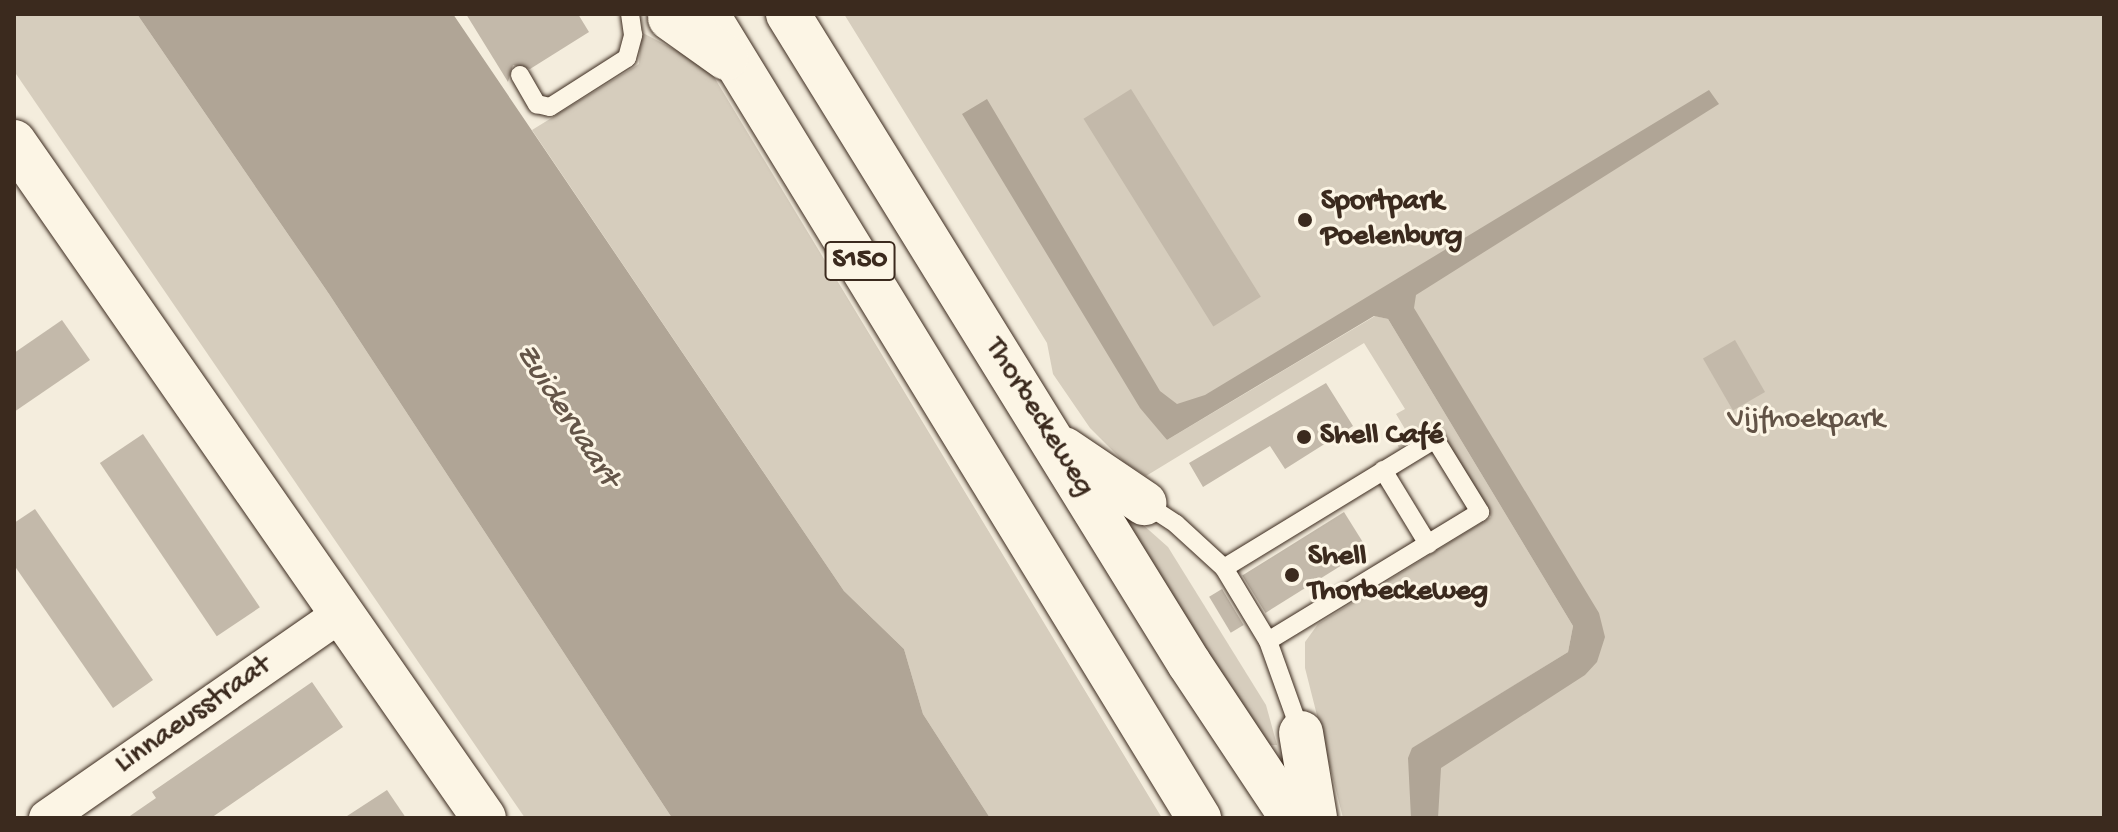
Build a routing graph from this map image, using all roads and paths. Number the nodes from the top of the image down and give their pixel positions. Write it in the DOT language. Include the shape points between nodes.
graph roads {
  1 [pos="788,14"];
  2 [pos="668,15"];
  3 [pos="520,75"];
  4 [pos="14,142"];
  5 [pos="1053,441"];
  6 [pos="1383,470"];
  7 [pos="1144,503"];
  8 [pos="1428,544"];
  9 [pos="1224,568"];
  10 [pos="341,614"];
  11 [pos="1268,641"];
  12 [pos="1301,733"];
  13 [pos="47,818"];
  14 [pos="484,818"];
  15 [pos="1199,818"];
  16 [pos="1292,818"];
  17 [pos="1315,818"];
  1 -- 5 [label="main road, Thorbeckeweg / S150"];
  2 -- 3 [label="lane" via="633,35 627,58 550,107 537,104"];
  2 -- 15 [label="main road, S150" via="742,70"];
  4 -- 10 [label="main road"];
  5 -- 7 [label="main road"];
  5 -- 16 [label="main road, Thorbeckeweg / S150" via="1189,663"];
  6 -- 8 [label="lane"];
  6 -- 8 [label="lane" via="1435,439 1480,512"];
  6 -- 9 [label="lane"];
  7 -- 9 [label="lane"];
  8 -- 11 [label="lane"];
  9 -- 11 [label="lane"];
  10 -- 13 [label="street, Linnaeusstraat"];
  10 -- 14 [label="main road"];
  11 -- 12 [label="lane"];
  12 -- 17 [label="main road"];
}
